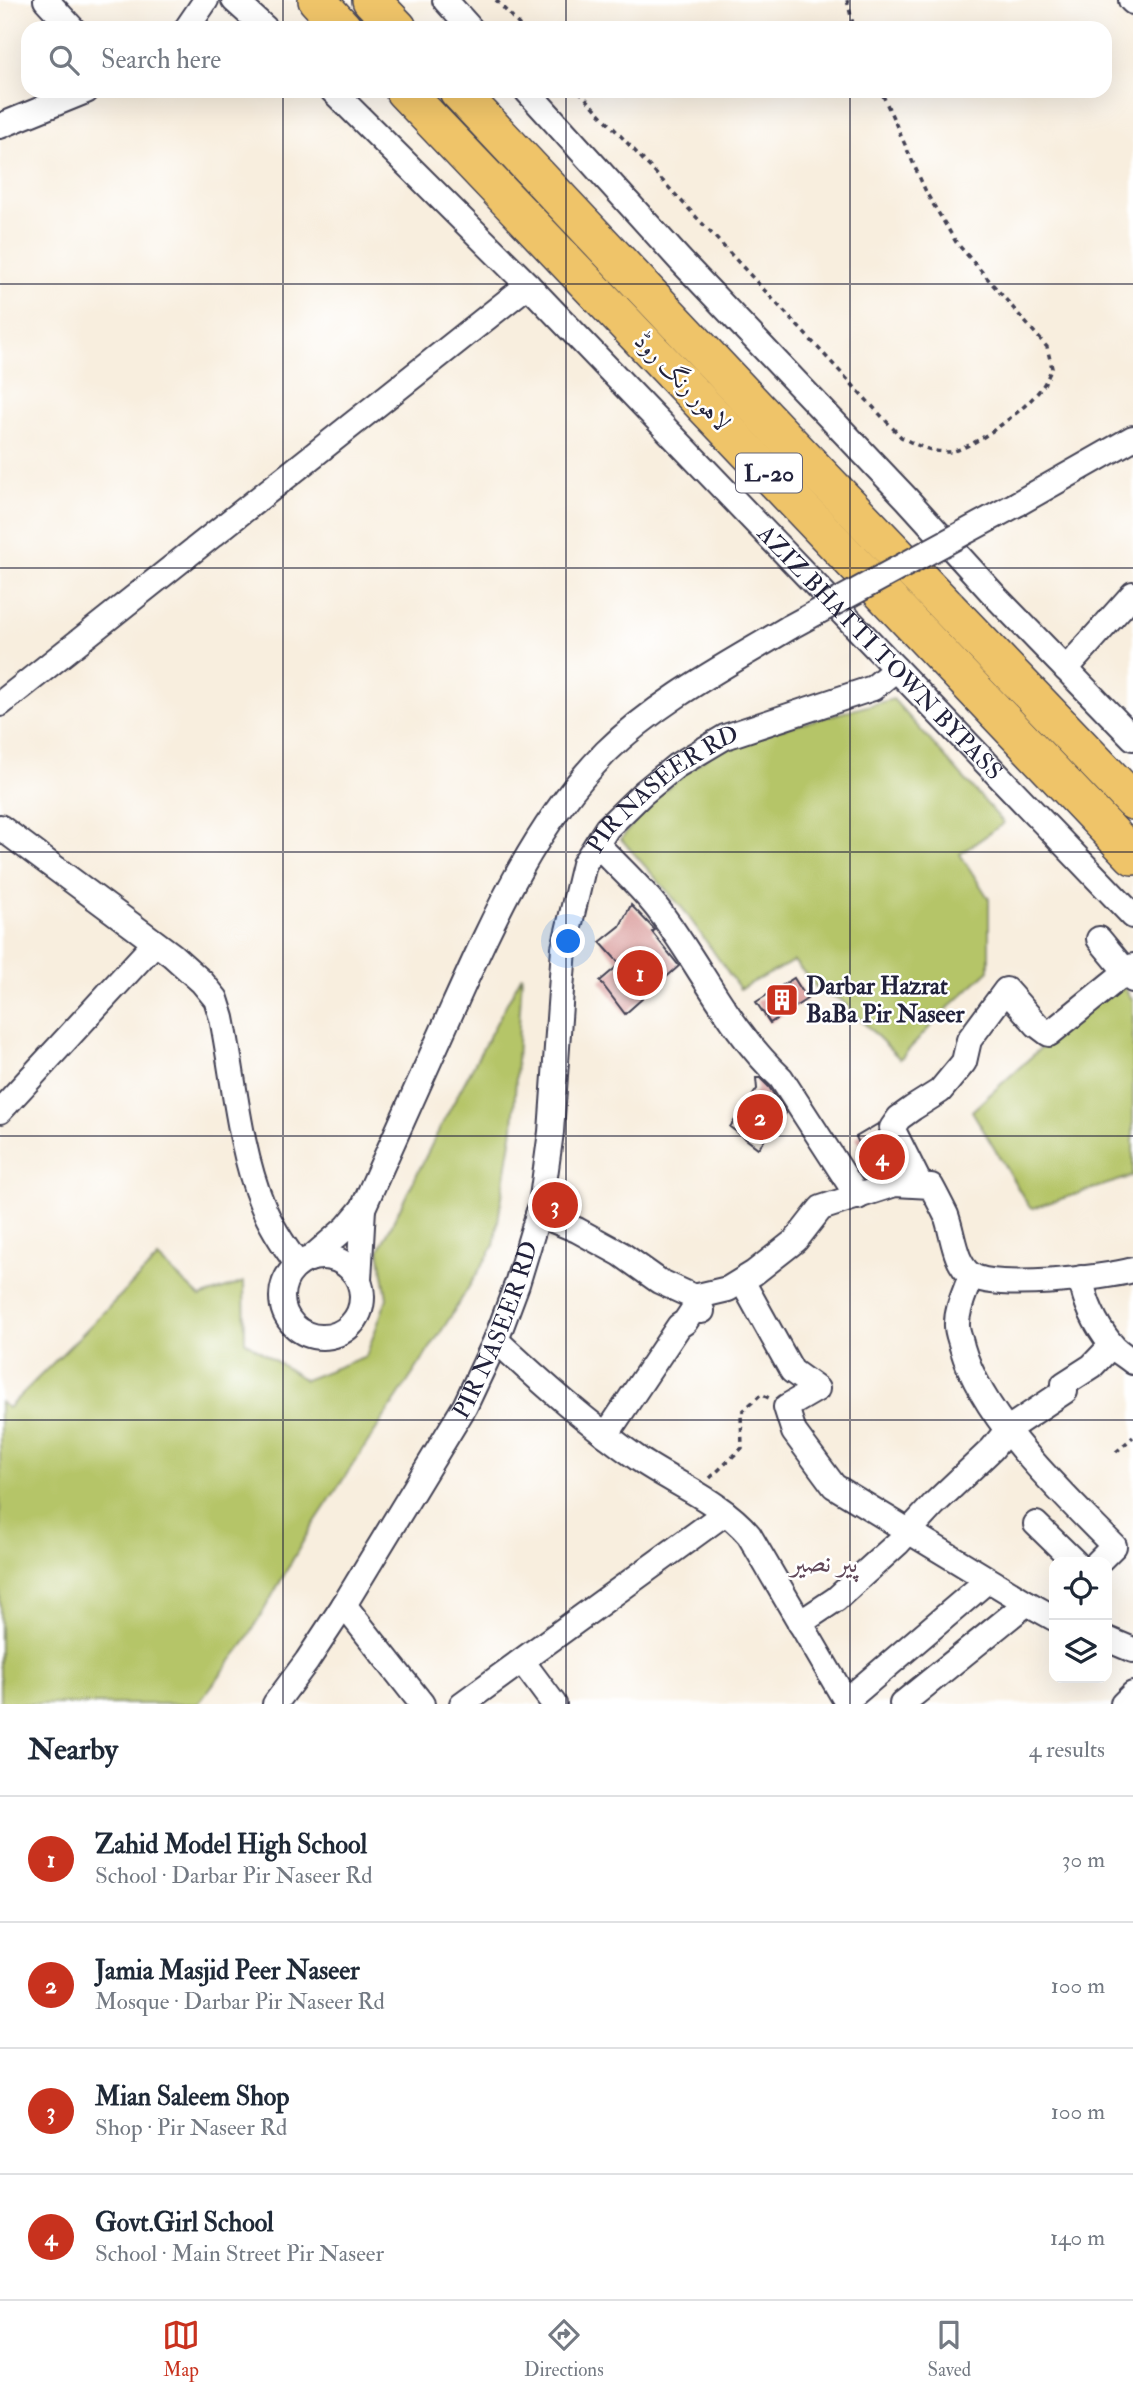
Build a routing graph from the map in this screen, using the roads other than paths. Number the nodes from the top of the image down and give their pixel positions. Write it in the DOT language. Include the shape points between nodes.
graph roads {
  1 [pos="46,0"];
  2 [pos="206,0"];
  3 [pos="234,0"];
  4 [pos="317,0"];
  5 [pos="371,0"];
  6 [pos="445,0"];
  7 [pos="66,21"];
  8 [pos="192,21"];
  9 [pos="257,21"];
  10 [pos="337,21"];
  11 [pos="391,21"];
  12 [pos="464,21"];
  13 [pos="69,98"];
  14 [pos="340,98"];
  15 [pos="411,98"];
  16 [pos="465,98"];
  17 [pos="533,98"];
  18 [pos="0,127"];
  19 [pos="528,285"];
  20 [pos="1133,438"];
  21 [pos="1133,594"];
  22 [pos="1066,669"];
  23 [pos="896,670"];
  24 [pos="0,704"];
  25 [pos="1133,738"];
  26 [pos="1133,801"];
  27 [pos="0,827"];
  28 [pos="597,844"];
  29 [pos="1133,856"];
  30 [pos="1133,916"];
  31 [pos="1099,939"];
  32 [pos="155,943"];
  33 [pos="1131,973"];
  34 [pos="0,1111"];
  35 [pos="920,1184"];
  36 [pos="858,1197"];
  37 [pos="363,1208"];
  38 [pos="538,1214"];
  39 [pos="304,1262"];
  40 [pos="1133,1270"];
  41 [pos="971,1275"];
  42 [pos="1081,1278"];
  43 [pos="359,1280"];
  44 [pos="742,1280"];
  45 [pos="702,1311"];
  46 [pos="496,1340"];
  47 [pos="1112,1345"];
  48 [pos="1133,1362"];
  49 [pos="1008,1429"];
  50 [pos="606,1435"];
  51 [pos="725,1513"];
  52 [pos="1036,1524"];
  53 [pos="908,1532"];
  54 [pos="1070,1557"];
  55 [pos="1103,1557"];
  56 [pos="988,1580"];
  57 [pos="344,1605"];
  58 [pos="1045,1609"];
  59 [pos="800,1623"];
  60 [pos="1112,1641"];
  61 [pos="1133,1650"];
  62 [pos="522,1661"];
  63 [pos="1133,1694"];
  64 [pos="846,1703"];
  65 [pos="275,1704"];
  66 [pos="422,1704"];
  67 [pos="463,1704"];
  68 [pos="554,1704"];
  69 [pos="902,1704"];
  70 [pos="1123,1704"];
  1 -- 7 [label="street"];
  2 -- 8 [label="street"];
  3 -- 9 [label="street"];
  4 -- 10 [label="highway"];
  5 -- 11 [label="highway"];
  6 -- 12 [label="street"];
  13 -- 18 [label="street"];
  14 -- 19 [label="street, AZIZ BHATTI TOWN BYPASS"];
  15 -- 29 [label="highway, لاہور رنگ روڈ / L-20"];
  16 -- 26 [label="highway, لاہور رنگ روڈ / L-20"];
  17 -- 22 [label="street"];
  19 -- 23 [label="street, AZIZ BHATTI TOWN BYPASS"];
  19 -- 24 [label="street"];
  20 -- 37 [label="street, bridge" via="790,627 680,693 606,752 550,820 491,924"];
  21 -- 22 [label="street"];
  22 -- 25 [label="street"];
  23 -- 28 [label="street, PIR NASEER RD" via="873,688 725,737 676,766 643,793"];
  23 -- 30 [label="street, AZIZ BHATTI TOWN BYPASS"];
  27 -- 32 [label="street"];
  28 -- 36 [label="street" via="662,913 739,1028 781,1078"];
  28 -- 38 [label="street, PIR NASEER RD" via="584,864 564,948 551,1132"];
  31 -- 33 [label="street"];
  32 -- 34 [label="street"];
  32 -- 39 [label="street" via="216,999 261,1202 276,1233"];
  33 -- 35 [label="street" via="1049,1034 1006,989 969,1040 964,1062 940,1091 892,1128"];
  35 -- 36 [label="street" via="895,1184"];
  35 -- 41 [label="street" via="931,1186 947,1217 961,1262"];
  36 -- 44 [label="street" via="821,1208 796,1240"];
  37 -- 39 [label="street" via="338,1236"];
  37 -- 43 [label="street"];
  38 -- 44 [label="street" via="577,1230 659,1281 694,1297 729,1289"];
  38 -- 46 [label="street, PIR NASEER RD"];
  39 -- 43 [label="street" via="333,1258"];
  39 -- 43 [label="street" via="289,1275 282,1299 291,1322 313,1336 338,1334 349,1327 362,1305"];
  40 -- 42 [label="street"];
  41 -- 42 [label="street" via="998,1283"];
  41 -- 49 [label="street" via="957,1327 968,1365"];
  42 -- 47 [label="street" via="1095,1322"];
  44 -- 53 [label="street" via="792,1371 817,1389 786,1407 794,1432 834,1486"];
  45 -- 50 [label="street" via="694,1310 679,1326"];
  46 -- 50 [label="street"];
  46 -- 57 [label="street, PIR NASEER RD" via="465,1406"];
  47 -- 48 [label="street"];
  47 -- 49 [label="street" via="1092,1366 1064,1384 1065,1391"];
  49 -- 53 [label="street"];
  49 -- 55 [label="street" via="1068,1502 1114,1546"];
  50 -- 51 [label="street"];
  51 -- 59 [label="street" via="749,1535"];
  51 -- 62 [label="street"];
  52 -- 54 [label="street"];
  53 -- 56 [label="street"];
  53 -- 59 [label="street" via="836,1600"];
  56 -- 58 [label="street"];
  56 -- 64 [label="street"];
  57 -- 65 [label="street, PIR NASEER RD"];
  57 -- 66 [label="street"];
  58 -- 69 [label="street"];
  59 -- 64 [label="street"];
  60 -- 61 [label="street"];
  62 -- 67 [label="street"];
  62 -- 68 [label="street"];
  63 -- 70 [label="street"];
}
